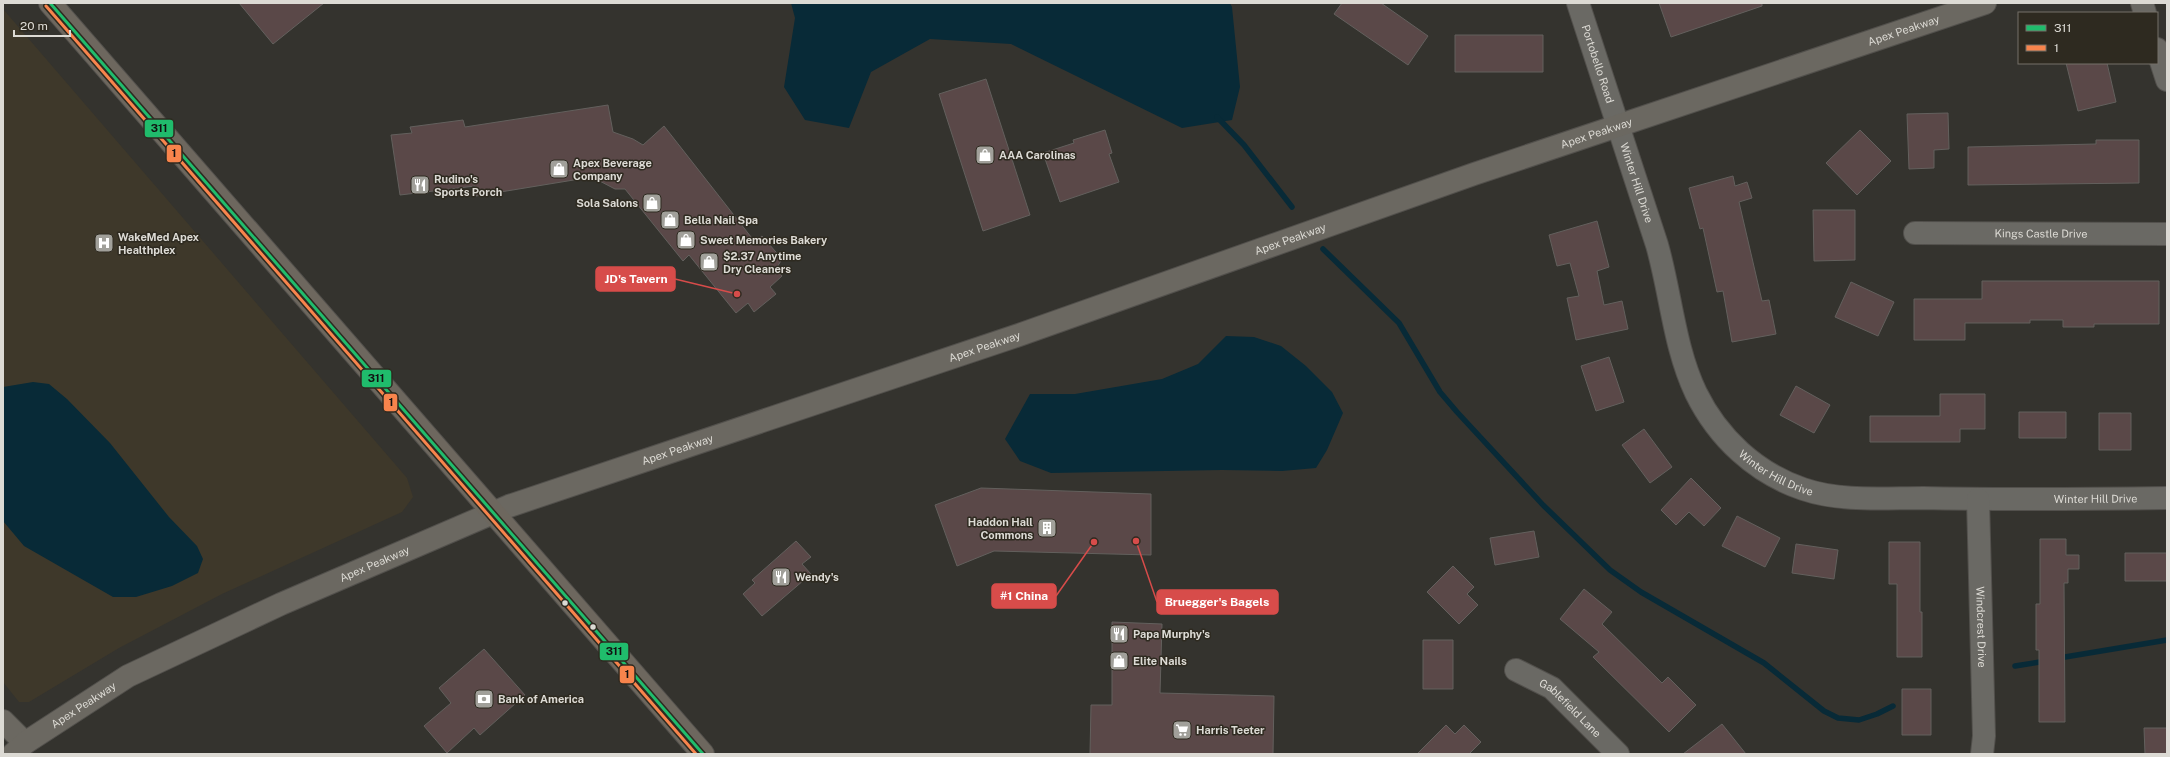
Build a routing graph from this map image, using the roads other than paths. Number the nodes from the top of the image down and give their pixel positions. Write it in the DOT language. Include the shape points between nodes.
graph roads {
  1 [pos="50,3"];
  2 [pos="1578,3"];
  3 [pos="1985,3"];
  4 [pos="2158,52"];
  5 [pos="2167,80"];
  6 [pos="1618,126"];
  7 [pos="1915,233"];
  8 [pos="2167,234"];
  9 [pos="2167,498"];
  10 [pos="1978,499"];
  11 [pos="493,513"];
  12 [pos="1516,670"];
  13 [pos="3,721"];
  14 [pos="19,748"];
  15 [pos="703,754"];
  16 [pos="1618,754"];
  17 [pos="1982,754"];
  1 -- 11 [label="main road"];
  2 -- 6 [label="street, Portobello Road"];
  3 -- 6 [label="main road, Apex Peakway"];
  4 -- 5 [label="street"];
  6 -- 10 [label="street, Winter Hill Drive" via="1667,279 1677,340 1684,361 1696,394 1710,418 1727,439 1746,457 1770,473 1790,484 1821,494 1844,497"];
  6 -- 11 [label="main road, Apex Peakway" via="1282,241 1016,336"];
  7 -- 8 [label="street, Kings Castle Drive"];
  9 -- 10 [label="street, Winter Hill Drive"];
  10 -- 17 [label="street, Windcrest Drive" via="1984,721"];
  11 -- 14 [label="main road, Apex Peakway" via="281,604 128,676"];
  11 -- 15 [label="main road"];
  12 -- 16 [label="street, Gablefield Lane" via="1552,688"];
  13 -- 14 [label="main road"];
}
